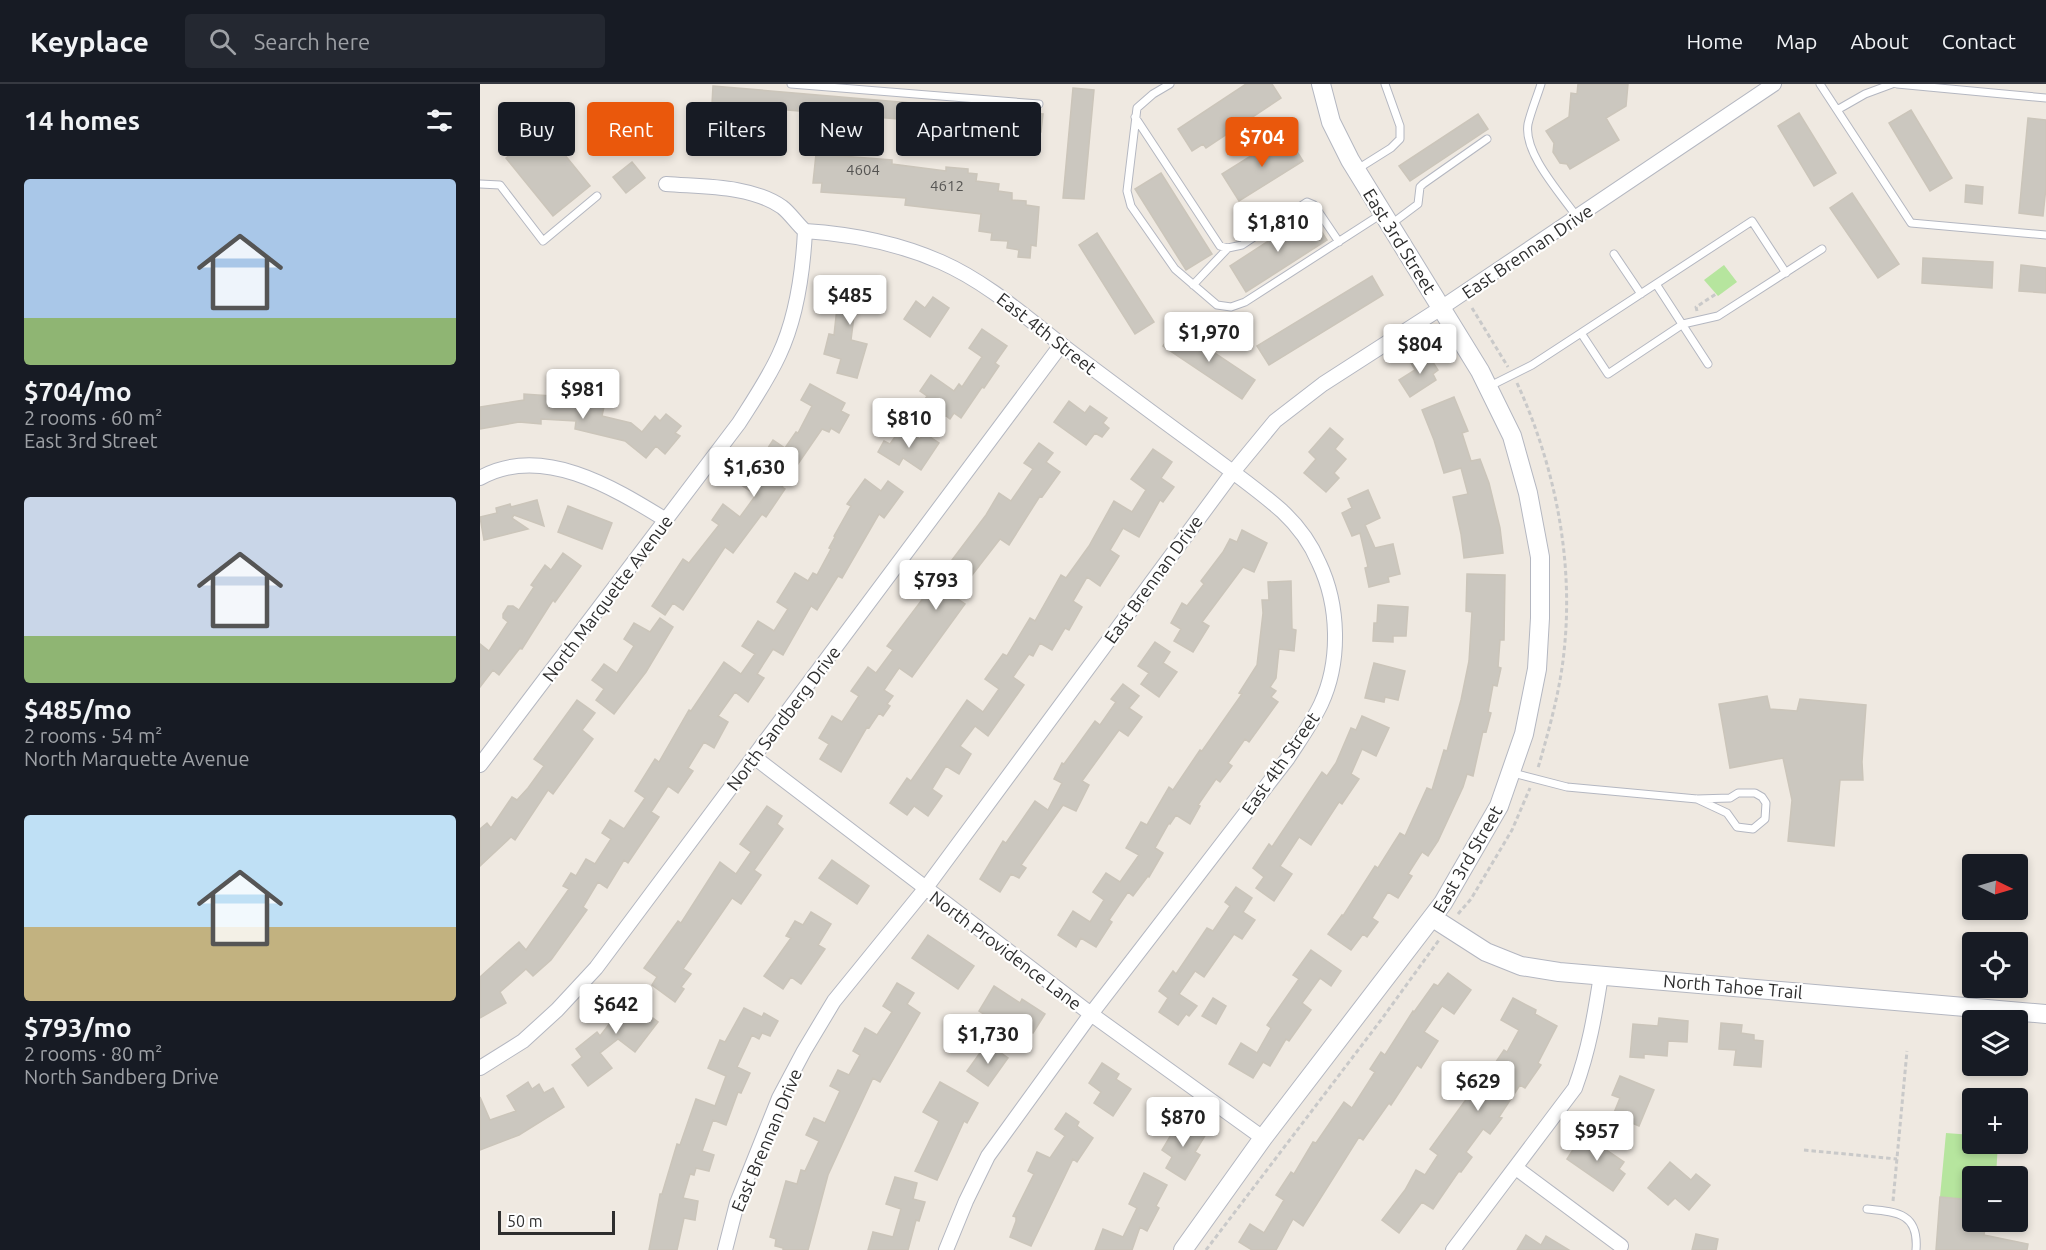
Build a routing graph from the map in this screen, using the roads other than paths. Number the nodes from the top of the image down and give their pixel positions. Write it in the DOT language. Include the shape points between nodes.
graph roads {
  1 [pos="791,84"];
  2 [pos="1170,84"];
  3 [pos="1320,84"];
  4 [pos="1385,84"];
  5 [pos="1541,84"];
  6 [pos="1774,84"];
  7 [pos="1820,84"];
  8 [pos="1892,84"];
  9 [pos="1897,84"];
  10 [pos="2046,98"];
  11 [pos="1014,102"];
  12 [pos="1837,110"];
  13 [pos="1135,117"];
  14 [pos="1487,139"];
  15 [pos="1356,170"];
  16 [pos="480,184"];
  17 [pos="666,184"];
  18 [pos="597,196"];
  19 [pos="1577,217"];
  20 [pos="1387,219"];
  21 [pos="805,231"];
  22 [pos="2046,235"];
  23 [pos="1339,242"];
  24 [pos="1228,248"];
  25 [pos="1822,249"];
  26 [pos="1614,254"];
  27 [pos="1786,273"];
  28 [pos="1656,284"];
  29 [pos="1193,285"];
  30 [pos="1641,294"];
  31 [pos="1442,308"];
  32 [pos="1683,324"];
  33 [pos="1581,333"];
  34 [pos="1061,345"];
  35 [pos="1708,364"];
  36 [pos="1488,387"];
  37 [pos="1233,472"];
  38 [pos="480,478"];
  39 [pos="666,520"];
  40 [pos="754,757"];
  41 [pos="482,758"];
  42 [pos="1511,772"];
  43 [pos="1698,799"];
  44 [pos="925,889"];
  45 [pos="1432,918"];
  46 [pos="1601,975"];
  47 [pos="1091,1014"];
  48 [pos="2046,1014"];
  49 [pos="480,1068"];
  50 [pos="1263,1138"];
  51 [pos="1516,1168"];
  52 [pos="1867,1209"];
  53 [pos="1621,1246"];
  54 [pos="725,1250"];
  55 [pos="946,1250"];
  56 [pos="1183,1250"];
  57 [pos="1452,1250"];
  58 [pos="1916,1250"];
  1 -- 11 [label="lane"];
  2 -- 13 [label="lane" via="1137,108"];
  3 -- 15 [label="street, East 3rd Street" via="1331,122"];
  4 -- 15 [label="lane" via="1400,126 1400,139"];
  5 -- 19 [label="lane" via="1528,125 1529,142"];
  6 -- 19 [label="street, East Brennan Drive"];
  7 -- 12 [label="lane"];
  8 -- 12 [label="lane"];
  9 -- 10 [label="lane"];
  12 -- 22 [label="lane" via="1911,223"];
  13 -- 24 [label="lane" via="1220,246"];
  13 -- 29 [label="lane" via="1127,191 1131,206 1175,269"];
  14 -- 20 [label="lane" via="1422,184 1418,204"];
  15 -- 20 [label="street, East 3rd Street"];
  16 -- 18 [label="lane" via="500,185 543,241"];
  17 -- 21 [label="street" via="761,196 783,208"];
  19 -- 31 [label="street, East Brennan Drive"];
  20 -- 23 [label="lane"];
  20 -- 31 [label="street, East 3rd Street"];
  21 -- 34 [label="street, East 4th Street" via="861,238 942,263 990,289"];
  21 -- 39 [label="street, North Marquette Avenue" via="803,260 780,354 739,423"];
  23 -- 24 [label="lane" via="1314,205 1307,202 1242,245"];
  23 -- 29 [label="lane" via="1231,307 1217,305"];
  24 -- 29 [label="lane"];
  25 -- 27 [label="lane"];
  26 -- 30 [label="lane"];
  27 -- 28 [label="lane" via="1752,221"];
  27 -- 32 [label="lane" via="1718,316"];
  28 -- 30 [label="lane"];
  28 -- 32 [label="lane"];
  30 -- 33 [label="lane"];
  31 -- 36 [label="street, East 3rd Street"];
  31 -- 37 [label="street, East Brennan Drive" via="1323,384 1275,421"];
  32 -- 33 [label="lane" via="1608,374"];
  32 -- 35 [label="lane"];
  33 -- 36 [label="lane" via="1532,365"];
  34 -- 37 [label="street, East 4th Street"];
  34 -- 40 [label="street, North Sandberg Drive"];
  36 -- 42 [label="street, East 3rd Street" via="1512,436 1540,557 1537,669 1524,734"];
  37 -- 44 [label="street, East Brennan Drive"];
  37 -- 47 [label="street, East 4th Street" via="1284,513 1320,563 1333,605 1331,674 1322,702 1288,758"];
  38 -- 39 [label="street" via="519,465 557,469 592,478"];
  39 -- 41 [label="street, North Marquette Avenue"];
  40 -- 44 [label="street, North Providence Lane"];
  40 -- 49 [label="street, North Sandberg Drive" via="596,968 523,1041"];
  42 -- 43 [label="lane" via="1567,787"];
  42 -- 45 [label="street, East 3rd Street" via="1500,806"];
  43 -- 43 [label="lane" via="1755,793 1766,803 1765,819 1753,829 1737,827 1727,813"];
  44 -- 47 [label="street, North Providence Lane"];
  44 -- 54 [label="street, East Brennan Drive" via="834,1001 804,1051 758,1149 737,1203"];
  45 -- 46 [label="street, North Tahoe Trail" via="1486,952 1521,966"];
  45 -- 50 [label="street, East 3rd Street"];
  46 -- 48 [label="street, North Tahoe Trail"];
  46 -- 51 [label="street" via="1588,1049 1575,1088"];
  47 -- 50 [label="street, North Providence Lane"];
  47 -- 55 [label="street, East 4th Street" via="988,1156"];
  50 -- 56 [label="street, East 3rd Street"];
  51 -- 53 [label="street"];
  51 -- 57 [label="street"];
  52 -- 58 [label="lane" via="1905,1216 1914,1227"];
}
